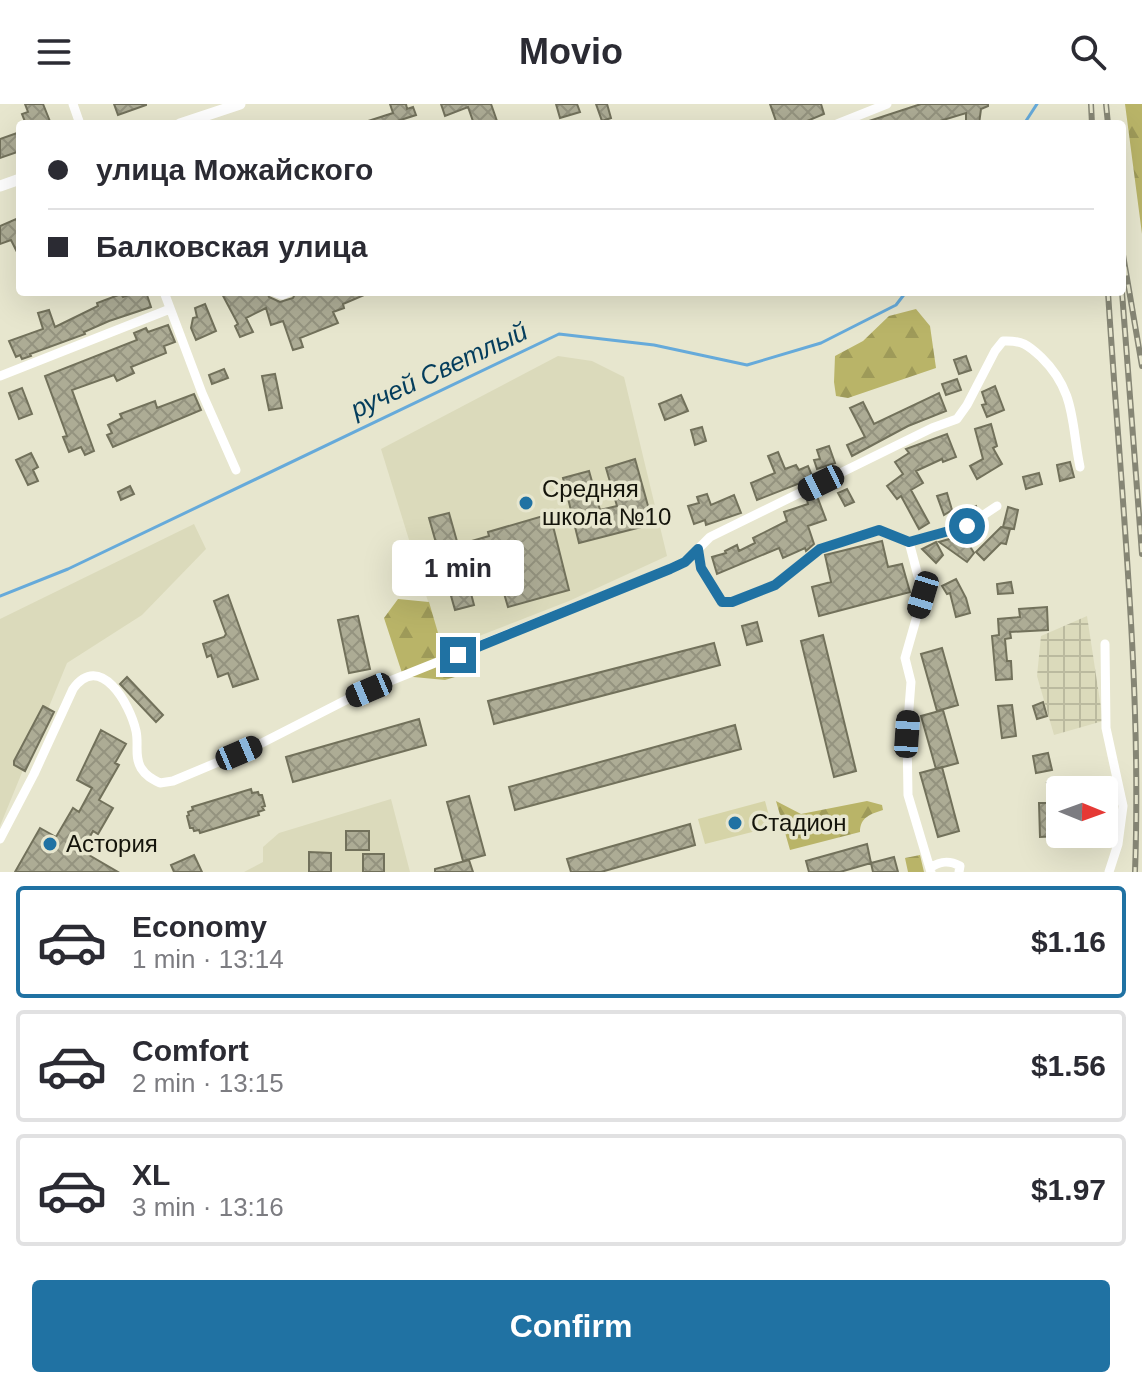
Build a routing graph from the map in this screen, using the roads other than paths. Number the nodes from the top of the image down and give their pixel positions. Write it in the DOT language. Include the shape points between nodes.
graph roads {
  1 [pos="240,104"];
  2 [pos="887,104"];
  3 [pos="192,120"];
  4 [pos="847,120"];
  5 [pos="165,296"];
  6 [pos="170,309"];
  7 [pos="0,376"];
  8 [pos="1080,467"];
  9 [pos="236,470"];
  10 [pos="997,506"];
  11 [pos="909,542"];
  12 [pos="698,549"];
  13 [pos="1105,644"];
  14 [pos="0,839"];
  15 [pos="930,870"];
  16 [pos="959,872"];
  17 [pos="1109,872"];
  1 -- 3 [label="street"];
  2 -- 4 [label="street"];
  5 -- 6 [label="street"];
  6 -- 7 [label="street"];
  6 -- 9 [label="street"];
  8 -- 12 [label="street" via="1063,382 1029,345 1003,341 957,419 710,537"];
  10 -- 11 [label="street" via="967,526"];
  11 -- 12 [label="street" via="879,530 820,549 775,585 732,602 722,602 701,568"];
  11 -- 15 [label="street" via="923,595 905,658 911,682 908,795"];
  12 -- 14 [label="street" via="670,569 348,699 244,751 160,783 139,764 137,733 116,690 94,674 81,678"];
  13 -- 17 [label="street" via="1106,728 1123,806"];
  15 -- 16 [label="street" via="949,862 960,866"];
}
